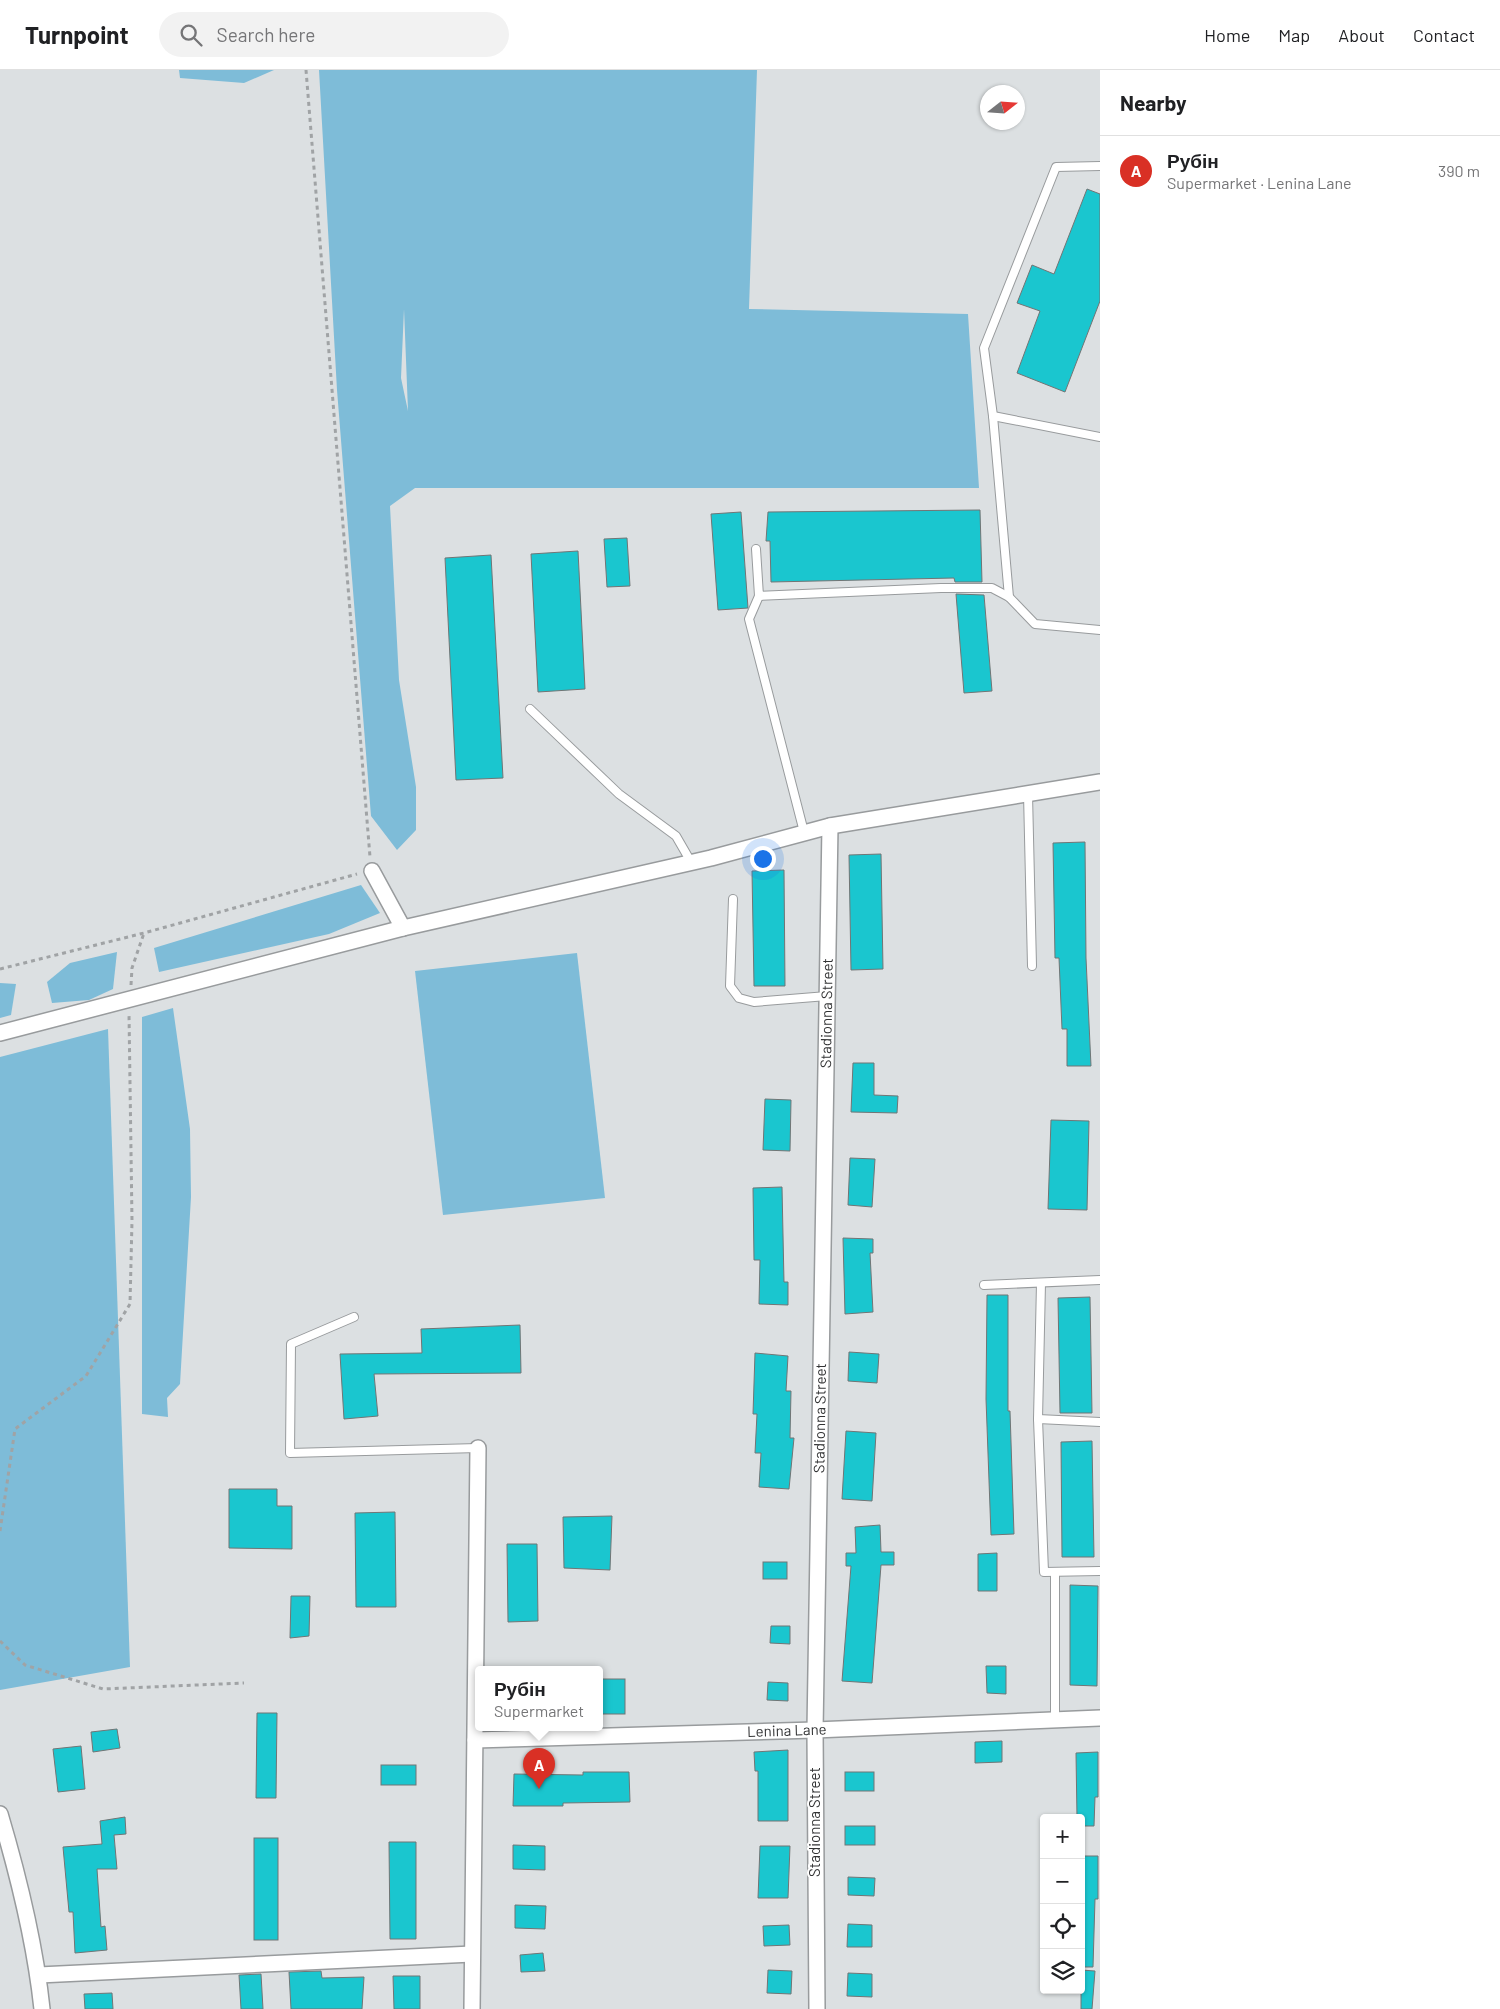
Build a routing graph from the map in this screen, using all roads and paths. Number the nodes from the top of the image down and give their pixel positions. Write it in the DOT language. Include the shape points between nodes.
graph roads {
  1 [pos="306,70"];
  2 [pos="1100,166"];
  3 [pos="993,416"];
  4 [pos="1100,437"];
  5 [pos="756,549"];
  6 [pos="759,596"];
  7 [pos="1009,597"];
  8 [pos="1100,630"];
  9 [pos="530,709"];
  10 [pos="1100,782"];
  11 [pos="1028,794"];
  12 [pos="830,826"];
  13 [pos="804,832"];
  14 [pos="691,862"];
  15 [pos="372,870"];
  16 [pos="733,899"];
  17 [pos="403,928"];
  18 [pos="144,933"];
  19 [pos="1032,966"];
  20 [pos="0,969"];
  21 [pos="827,996"];
  22 [pos="130,999"];
  23 [pos="0,1033"];
  24 [pos="1100,1280"];
  25 [pos="1041,1283"];
  26 [pos="984,1285"];
  27 [pos="354,1317"];
  28 [pos="1038,1419"];
  29 [pos="1100,1422"];
  30 [pos="478,1448"];
  31 [pos="0,1532"];
  32 [pos="1100,1571"];
  33 [pos="1055,1572"];
  34 [pos="0,1641"];
  35 [pos="476,1666"];
  36 [pos="244,1683"];
  37 [pos="1100,1718"];
  38 [pos="1055,1720"];
  39 [pos="815,1730"];
  40 [pos="475,1731"];
  41 [pos="475,1740"];
  42 [pos="0,1814"];
  43 [pos="472,1954"];
  44 [pos="38,1975"];
  45 [pos="42,2009"];
  46 [pos="472,2009"];
  47 [pos="817,2009"];
  1 -- 15 [label="path"];
  2 -- 3 [label="lane" via="1056,167 984,348"];
  3 -- 4 [label="lane"];
  3 -- 7 [label="lane"];
  5 -- 6 [label="lane"];
  6 -- 7 [label="lane" via="992,588"];
  6 -- 13 [label="lane" via="749,620"];
  7 -- 8 [label="lane" via="1035,624"];
  9 -- 14 [label="lane" via="619,794 676,836"];
  10 -- 11 [label="street"];
  11 -- 12 [label="street"];
  11 -- 19 [label="lane"];
  12 -- 13 [label="street"];
  12 -- 21 [label="street, Stadionna Street"];
  13 -- 14 [label="street"];
  14 -- 17 [label="street"];
  15 -- 17 [label="street"];
  15 -- 18 [label="path"];
  16 -- 21 [label="lane" via="730,986 739,998 754,1002"];
  17 -- 22 [label="street"];
  18 -- 20 [label="path"];
  18 -- 22 [label="path" via="132,968"];
  21 -- 39 [label="street, Stadionna Street"];
  22 -- 23 [label="street"];
  22 -- 31 [label="path" via="130,1304 86,1376 15,1429"];
  24 -- 25 [label="lane"];
  25 -- 26 [label="lane"];
  25 -- 28 [label="lane"];
  27 -- 30 [label="lane" via="291,1344 290,1453"];
  28 -- 29 [label="lane"];
  28 -- 33 [label="lane" via="1044,1572"];
  30 -- 35 [label="street"];
  32 -- 33 [label="lane"];
  33 -- 38 [label="lane"];
  34 -- 36 [label="path" via="26,1665 103,1689"];
  37 -- 38 [label="street, Lenina Lane"];
  38 -- 39 [label="street, Lenina Lane"];
  39 -- 41 [label="street, Lenina Lane"];
  39 -- 47 [label="street, Stadionna Street"];
  40 -- 41 [label="street"];
  41 -- 43 [label="street"];
  42 -- 44 [label="street" via="16,1870"];
  43 -- 44 [label="street"];
  43 -- 46 [label="street"];
  44 -- 45 [label="street"];
}
